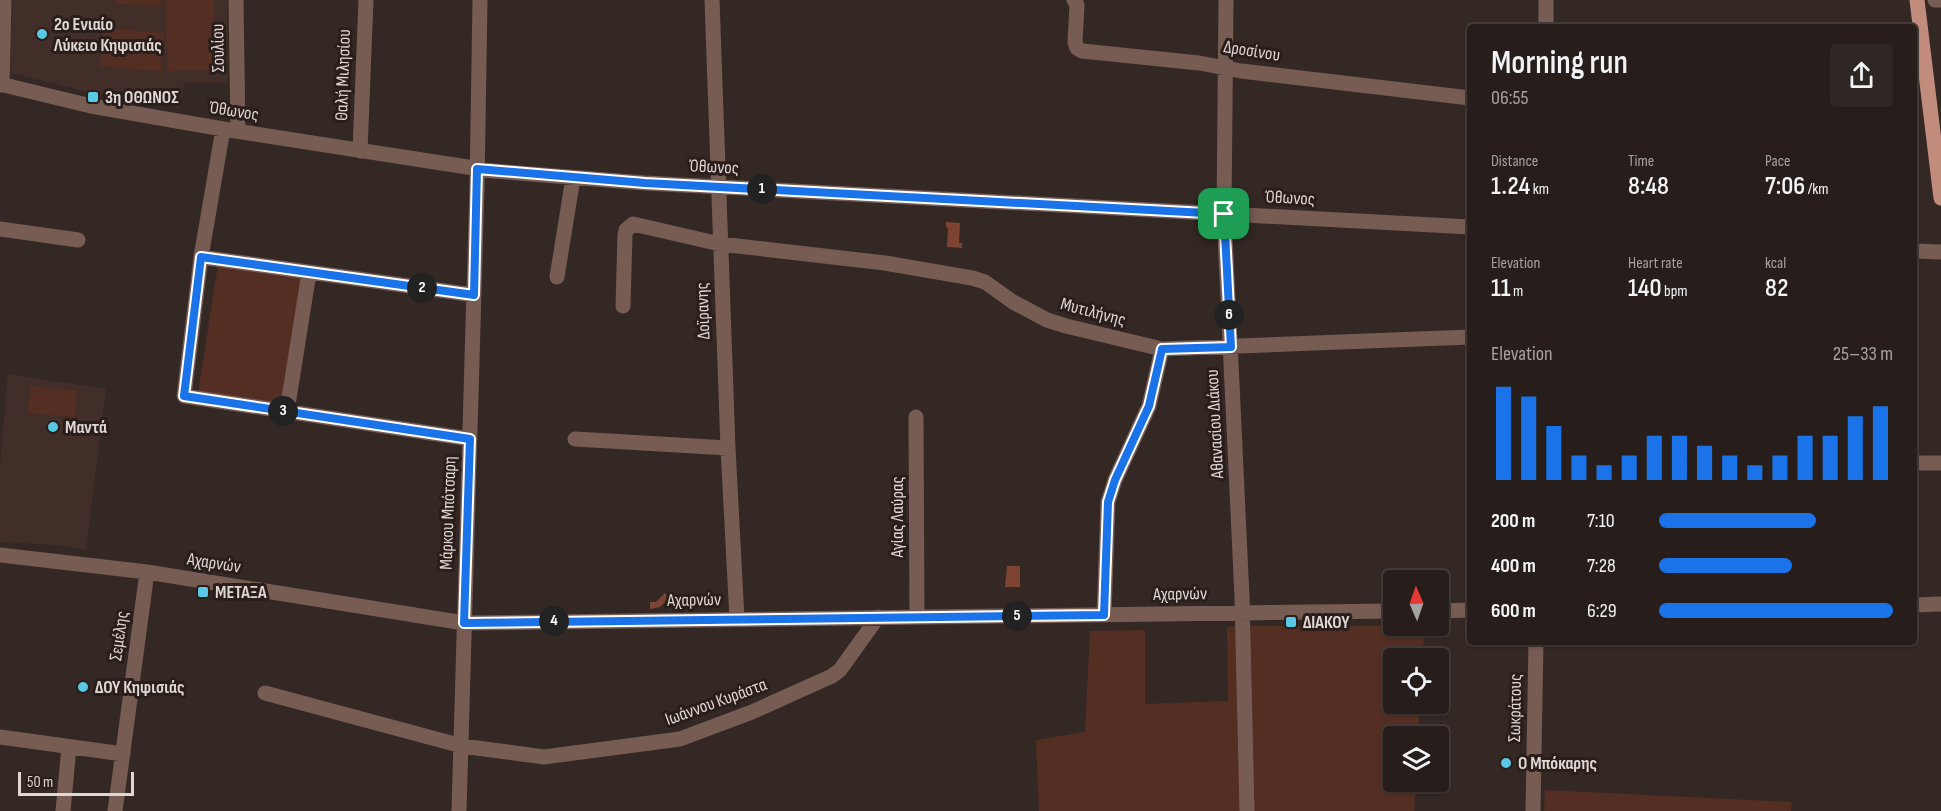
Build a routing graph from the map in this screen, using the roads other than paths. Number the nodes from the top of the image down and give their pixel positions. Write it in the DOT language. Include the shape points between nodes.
graph roads {
  1 [pos="4,0"];
  2 [pos="236,0"];
  3 [pos="366,0"];
  4 [pos="480,0"];
  5 [pos="712,0"];
  6 [pos="1074,0"];
  7 [pos="1226,0"];
  8 [pos="1546,0"];
  9 [pos="1917,0"];
  10 [pos="1935,0"];
  11 [pos="1941,0"];
  12 [pos="1546,24"];
  13 [pos="1227,67"];
  14 [pos="1,84"];
  15 [pos="1467,99"];
  16 [pos="231,130"];
  17 [pos="360,151"];
  18 [pos="477,169"];
  19 [pos="573,177"];
  20 [pos="718,187"];
  21 [pos="1941,198"];
  22 [pos="1224,214"];
  23 [pos="1467,227"];
  24 [pos="0,229"];
  25 [pos="78,240"];
  26 [pos="720,244"];
  27 [pos="1917,251"];
  28 [pos="1941,252"];
  29 [pos="201,257"];
  30 [pos="309,273"];
  31 [pos="557,277"];
  32 [pos="474,295"];
  33 [pos="623,306"];
  34 [pos="1467,337"];
  35 [pos="1231,347"];
  36 [pos="1162,349"];
  37 [pos="287,411"];
  38 [pos="916,417"];
  39 [pos="470,439"];
  40 [pos="575,439"];
  41 [pos="728,448"];
  42 [pos="1917,463"];
  43 [pos="1941,463"];
  44 [pos="0,555"];
  45 [pos="147,572"];
  46 [pos="1941,604"];
  47 [pos="1917,605"];
  48 [pos="1467,610"];
  49 [pos="1383,611"];
  50 [pos="1449,611"];
  51 [pos="1243,613"];
  52 [pos="1104,615"];
  53 [pos="878,617"];
  54 [pos="916,617"];
  55 [pos="737,619"];
  56 [pos="464,623"];
  57 [pos="1536,645"];
  58 [pos="265,693"];
  59 [pos="0,737"];
  60 [pos="462,746"];
  61 [pos="69,747"];
  62 [pos="123,754"];
  63 [pos="63,811"];
  64 [pos="115,811"];
  65 [pos="459,811"];
  66 [pos="1247,811"];
  67 [pos="1533,811"];
  1 -- 14 [label="street"];
  2 -- 16 [label="street, Σουλίου"];
  3 -- 17 [label="street, Θαλή Μιλησίου"];
  4 -- 18 [label="street, Μάρκου Μπότσαρη"];
  5 -- 20 [label="street, Δοϊρανης"];
  6 -- 13 [label="street, Δροσίνου" via="1075,42 1082,51"];
  7 -- 13 [label="street, Αθανασίου Διάκου"];
  8 -- 12 [label="street"];
  9 -- 21 [label="main road"];
  10 -- 11 [label="street"];
  13 -- 15 [label="street, Δροσίνου"];
  13 -- 22 [label="street, Αθανασίου Διάκου"];
  14 -- 16 [label="street, Όθωνος" via="91,106"];
  16 -- 17 [label="street, Όθωνος"];
  16 -- 29 [label="street, Σουλίου"];
  17 -- 18 [label="street, Όθωνος"];
  18 -- 19 [label="street, Όθωνος"];
  18 -- 32 [label="street, Μάρκου Μπότσαρη"];
  19 -- 20 [label="street, Όθωνος"];
  19 -- 31 [label="street"];
  20 -- 22 [label="street, Όθωνος"];
  20 -- 26 [label="street, Δοϊρανης"];
  22 -- 23 [label="street, Όθωνος"];
  22 -- 35 [label="street, Αθανασίου Διάκου"];
  24 -- 25 [label="street"];
  26 -- 33 [label="street, Μυτιλήνης" via="633,224 625,235"];
  26 -- 36 [label="street, Μυτιλήνης" via="885,263 972,278 1047,320"];
  26 -- 41 [label="street, Δοϊρανης"];
  27 -- 28 [label="street"];
  29 -- 30 [label="street"];
  29 -- 37 [label="street, Σουλίου" via="184,396"];
  30 -- 32 [label="street"];
  30 -- 37 [label="street"];
  32 -- 39 [label="street, Μάρκου Μπότσαρη"];
  34 -- 35 [label="street, Μυτιλήνης"];
  35 -- 36 [label="street, Μυτιλήνης"];
  35 -- 51 [label="street, Αθανασίου Διάκου"];
  36 -- 52 [label="street" via="1149,406 1108,502"];
  37 -- 39 [label="street"];
  38 -- 54 [label="street, Αγίας Λαύρας"];
  39 -- 56 [label="street, Μάρκου Μπότσαρη"];
  40 -- 41 [label="street"];
  41 -- 55 [label="street, Δοϊρανης"];
  42 -- 43 [label="street"];
  44 -- 45 [label="street, Αχαρνών"];
  45 -- 56 [label="street, Αχαρνών"];
  45 -- 62 [label="street, Σεμέλης"];
  46 -- 47 [label="street"];
  48 -- 50 [label="street"];
  49 -- 51 [label="street, Αχαρνών"];
  51 -- 52 [label="street, Αχαρνών"];
  51 -- 66 [label="street, Αθανασίου Διάκου"];
  52 -- 54 [label="street, Αχαρνών"];
  53 -- 54 [label="street, Αχαρνών"];
  53 -- 55 [label="street, Αχαρνών"];
  53 -- 60 [label="street, Ιωάννου Κυράστα" via="832,676 680,739 543,757"];
  55 -- 56 [label="street, Αχαρνών"];
  56 -- 60 [label="street, Μάρκου Μπότσαρη"];
  57 -- 67 [label="street, Σωκράτους"];
  58 -- 60 [label="street, Ιωάννου Κυράστα"];
  59 -- 61 [label="street"];
  60 -- 65 [label="street, Μάρκου Μπότσαρη"];
  61 -- 62 [label="street"];
  61 -- 63 [label="street"];
  62 -- 64 [label="street, Σεμέλης"];
}
